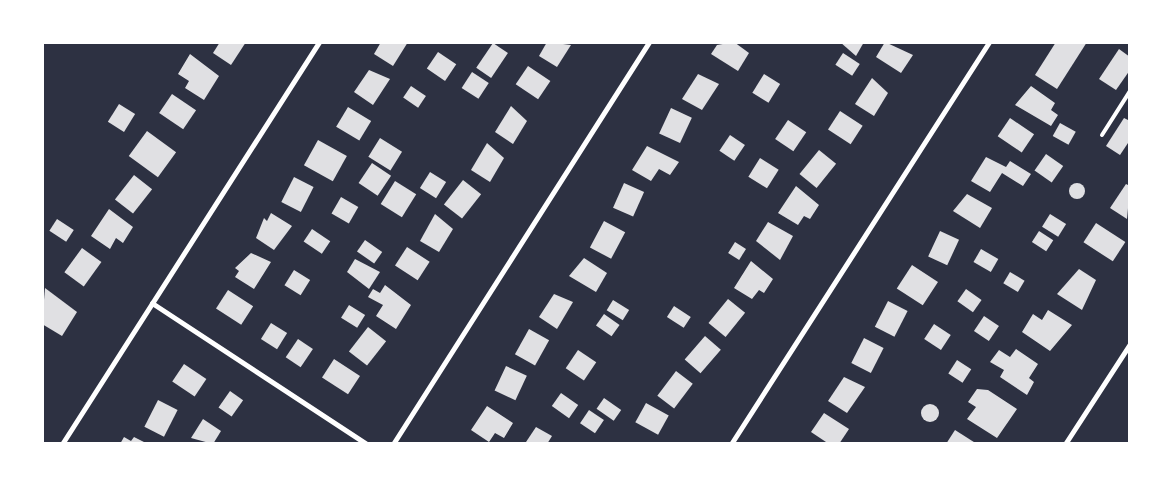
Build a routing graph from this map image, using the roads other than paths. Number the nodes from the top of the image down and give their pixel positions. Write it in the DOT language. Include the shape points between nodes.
graph roads {
  1 [pos="319,42"];
  2 [pos="649,42"];
  3 [pos="989,42"];
  4 [pos="1130,91"];
  5 [pos="1102,135"];
  6 [pos="152,303"];
  7 [pos="1130,344"];
  8 [pos="62,444"];
  9 [pos="367,444"];
  10 [pos="393,444"];
  11 [pos="731,444"];
  12 [pos="1065,444"];
  1 -- 6 [label="street"];
  2 -- 10 [label="street"];
  3 -- 11 [label="street"];
  4 -- 5 [label="lane"];
  6 -- 8 [label="street"];
  6 -- 9 [label="street"];
  7 -- 12 [label="street"];
}
